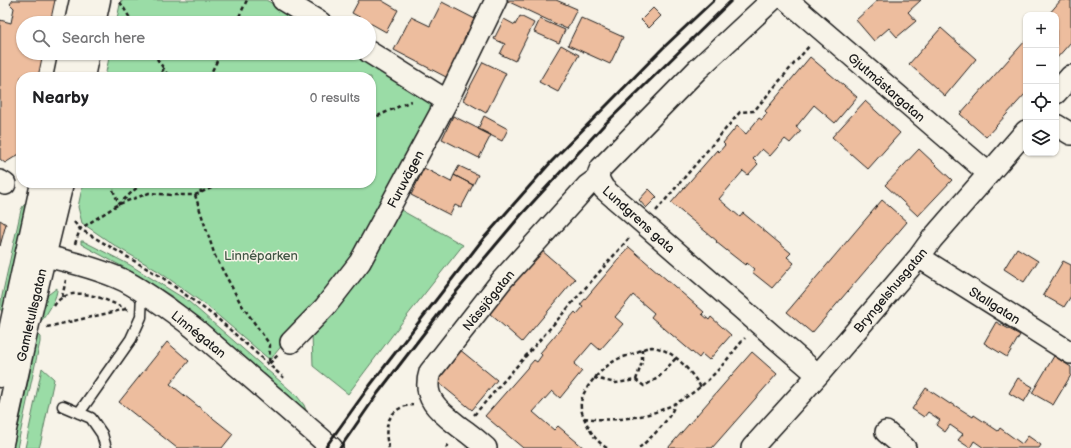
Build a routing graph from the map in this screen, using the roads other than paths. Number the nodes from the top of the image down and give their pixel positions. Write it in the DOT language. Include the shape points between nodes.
graph roads {
  1 [pos="81,0"];
  2 [pos="283,0"];
  3 [pos="496,0"];
  4 [pos="772,0"];
  5 [pos="787,0"];
  6 [pos="110,1"];
  7 [pos="78,16"];
  8 [pos="99,16"];
  9 [pos="309,16"];
  10 [pos="376,56"];
  11 [pos="69,60"];
  12 [pos="87,60"];
  13 [pos="66,72"];
  14 [pos="84,72"];
  15 [pos="1071,76"];
  16 [pos="1059,90"];
  17 [pos="440,96"];
  18 [pos="1059,127"];
  19 [pos="1023,134"];
  20 [pos="1071,134"];
  21 [pos="988,173"];
  22 [pos="598,178"];
  23 [pos="41,188"];
  24 [pos="61,188"];
  25 [pos="45,256"];
  26 [pos="920,257"];
  27 [pos="142,292"];
  28 [pos="291,342"];
  29 [pos="1071,353"];
  30 [pos="818,375"];
  31 [pos="0,376"];
  32 [pos="63,406"];
  33 [pos="79,413"];
  34 [pos="886,432"];
  35 [pos="1,448"];
  36 [pos="106,448"];
  37 [pos="332,448"];
  38 [pos="486,448"];
  39 [pos="752,448"];
  40 [pos="905,448"];
  1 -- 7 [label="street"];
  2 -- 9 [label="street"];
  3 -- 17 [label="street, Furuvägen"];
  4 -- 22 [label="street, Lundgrens gata" via="698,69 601,168"];
  5 -- 21 [label="street, Gjutmästargatan"];
  6 -- 8 [label="street"];
  10 -- 17 [label="street"];
  11 -- 13 [label="street"];
  12 -- 14 [label="street"];
  15 -- 16 [label="street"];
  17 -- 28 [label="street, Furuvägen" via="360,262 325,306"];
  18 -- 20 [label="street"];
  19 -- 21 [label="street, Bryngelshusgatan"];
  21 -- 26 [label="street, Bryngelshusgatan"];
  22 -- 30 [label="street, Lundgrens gata" via="604,189"];
  22 -- 38 [label="street, Nässjögatan" via="586,186 502,280 430,372 427,381 428,392 434,404"];
  23 -- 31 [label="street, Gamletullsgatan"];
  24 -- 25 [label="street, Gamletullsgatan"];
  25 -- 27 [label="street, Linnégatan" via="92,269 124,281"];
  25 -- 35 [label="street, Gamletullsgatan"];
  26 -- 29 [label="street, Stallgatan"];
  26 -- 30 [label="street, Bryngelshusgatan"];
  27 -- 33 [label="lane" via="141,317 131,339"];
  27 -- 37 [label="street, Linnégatan" via="194,328"];
  30 -- 39 [label="street, Bryngelshusgatan"];
  32 -- 33 [label="lane"];
  33 -- 36 [label="lane" via="91,418 102,434"];
  34 -- 40 [label="street"];
}
